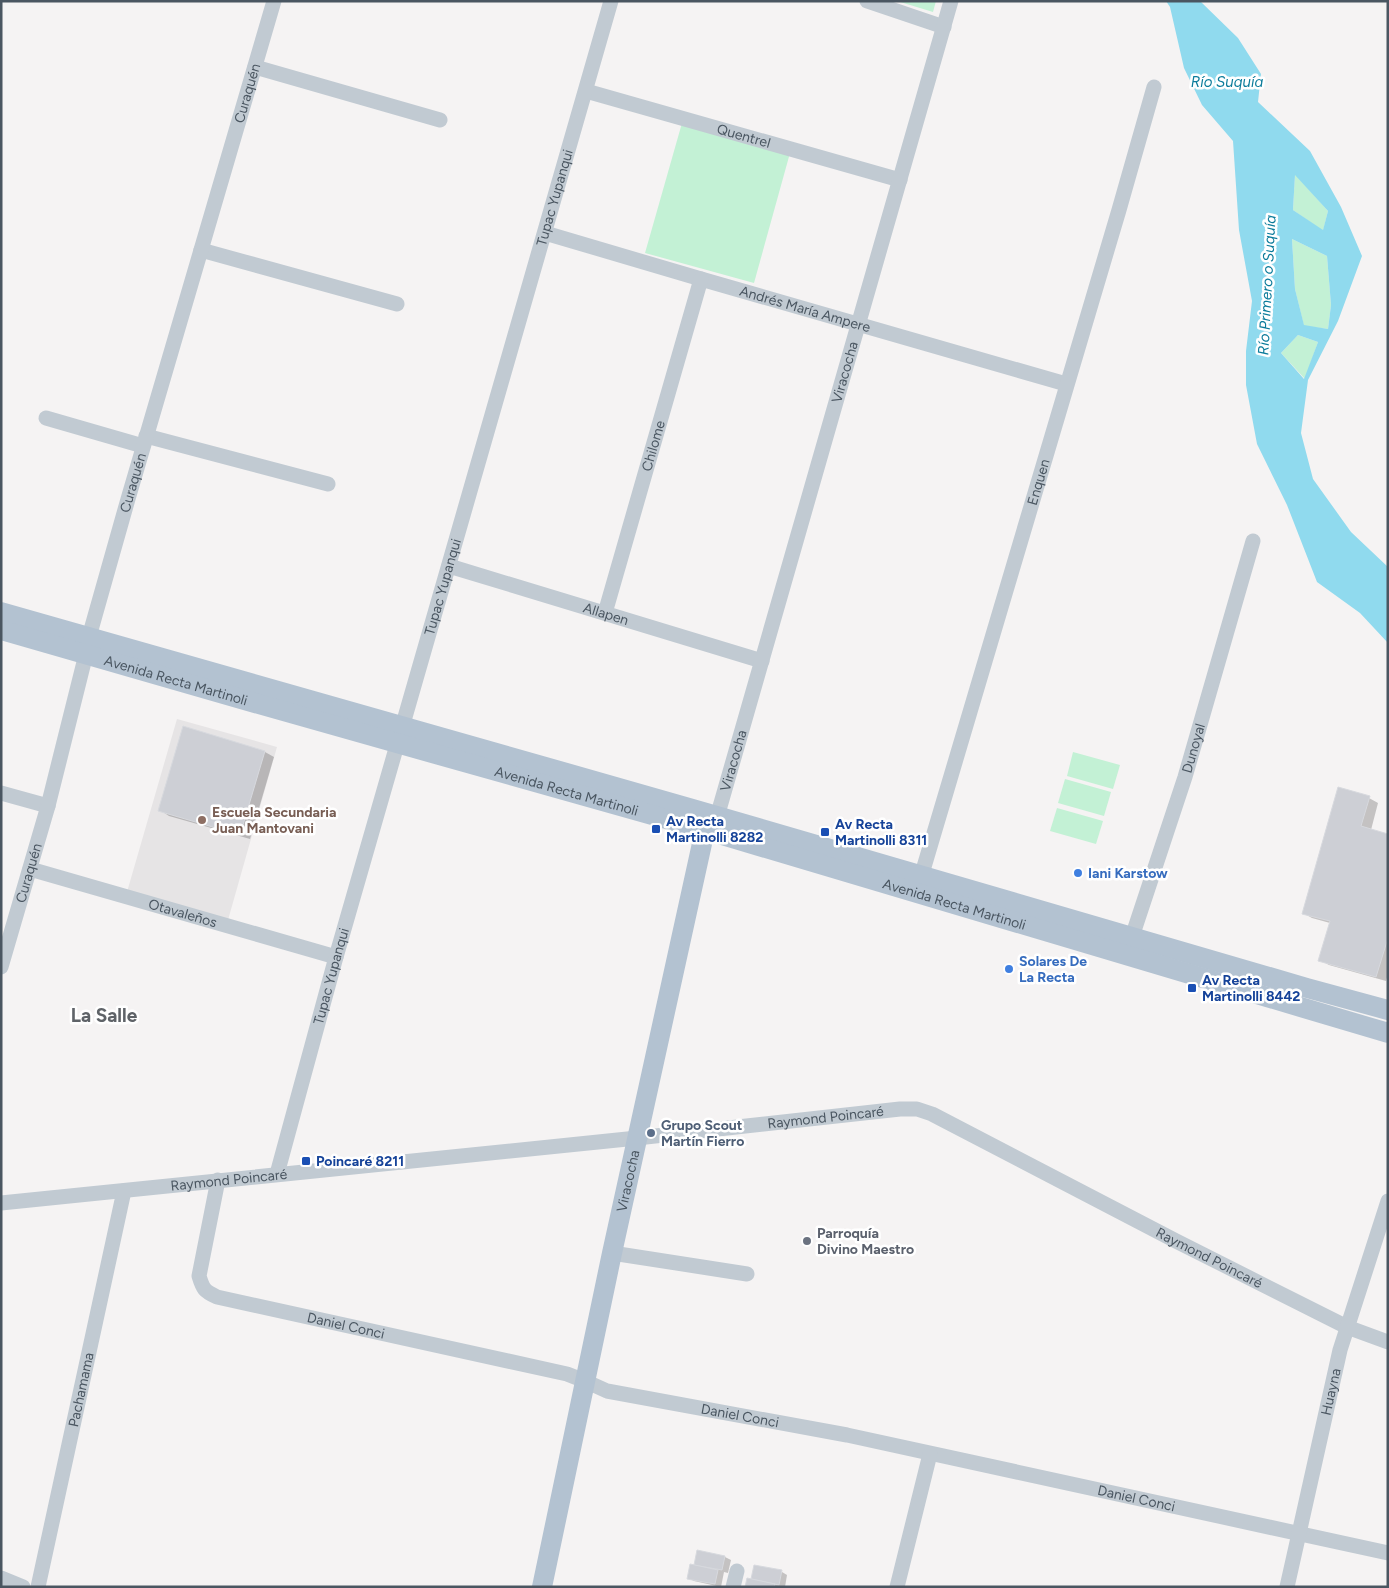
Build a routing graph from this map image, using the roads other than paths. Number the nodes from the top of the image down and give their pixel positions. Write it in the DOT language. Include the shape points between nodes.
graph roads {
  1 [pos="274,1"];
  2 [pos="612,1"];
  3 [pos="867,1"];
  4 [pos="951,1"];
  5 [pos="944,27"];
  6 [pos="255,67"];
  7 [pos="1154,87"];
  8 [pos="586,91"];
  9 [pos="440,120"];
  10 [pos="900,180"];
  11 [pos="545,233"];
  12 [pos="201,250"];
  13 [pos="701,280"];
  14 [pos="397,304"];
  15 [pos="858,323"];
  16 [pos="1066,384"];
  17 [pos="46,418"];
  18 [pos="145,441"];
  19 [pos="328,484"];
  20 [pos="1253,541"];
  21 [pos="449,566"];
  22 [pos="1,612"];
  23 [pos="605,613"];
  24 [pos="1,630"];
  25 [pos="87,646"];
  26 [pos="762,661"];
  27 [pos="400,735"];
  28 [pos="1,793"];
  29 [pos="48,806"];
  30 [pos="711,823"];
  31 [pos="30,869"];
  32 [pos="922,877"];
  33 [pos="1129,946"];
  34 [pos="336,957"];
  35 [pos="1,967"];
  36 [pos="1388,1010"];
  37 [pos="1346,1021"];
  38 [pos="1388,1024"];
  39 [pos="1388,1033"];
  40 [pos="637,1138"];
  41 [pos="277,1174"];
  42 [pos="218,1180"];
  43 [pos="124,1190"];
  44 [pos="1388,1201"];
  45 [pos="1,1203"];
  46 [pos="612,1253"];
  47 [pos="746,1274"];
  48 [pos="1347,1327"];
  49 [pos="1388,1342"];
  50 [pos="585,1381"];
  51 [pos="930,1454"];
  52 [pos="1298,1534"];
  53 [pos="1388,1553"];
  54 [pos="737,1571"];
  55 [pos="1,1578"];
  56 [pos="23,1587"];
  57 [pos="38,1587"];
  58 [pos="542,1587"];
  59 [pos="733,1587"];
  60 [pos="897,1587"];
  61 [pos="1286,1587"];
  1 -- 6 [label="street, Curaquén"];
  2 -- 8 [label="street, Tupac Yupanqui"];
  3 -- 5 [label="street"];
  4 -- 5 [label="street, Viracocha"];
  5 -- 10 [label="street, Viracocha"];
  6 -- 9 [label="street"];
  6 -- 12 [label="street, Curaquén"];
  7 -- 16 [label="street, Enquen"];
  8 -- 10 [label="street, Quentrel"];
  8 -- 11 [label="street, Tupac Yupanqui"];
  10 -- 15 [label="street, Viracocha"];
  11 -- 13 [label="street, Andrés María Ampere"];
  11 -- 21 [label="street, Tupac Yupanqui"];
  12 -- 14 [label="street"];
  12 -- 18 [label="street, Curaquén"];
  13 -- 15 [label="street, Andrés María Ampere"];
  13 -- 23 [label="street, Chilome"];
  15 -- 16 [label="street, Andrés María Ampere"];
  15 -- 26 [label="street, Viracocha"];
  16 -- 32 [label="street, Enquen"];
  17 -- 18 [label="street"];
  18 -- 19 [label="street"];
  18 -- 25 [label="street, Curaquén"];
  20 -- 33 [label="street, Dunoyal" via="1185,777"];
  21 -- 23 [label="street, Allapen"];
  21 -- 27 [label="street, Tupac Yupanqui"];
  22 -- 25 [label="main road, Avenida Recta Martinoli"];
  23 -- 26 [label="street, Allapen"];
  24 -- 25 [label="main road, Avenida Recta Martinoli"];
  25 -- 27 [label="main road, Avenida Recta Martinoli"];
  25 -- 29 [label="street, Curaquén"];
  26 -- 30 [label="street, Viracocha"];
  27 -- 30 [label="main road, Avenida Recta Martinoli"];
  27 -- 34 [label="street, Tupac Yupanqui"];
  28 -- 29 [label="street"];
  29 -- 31 [label="street, Curaquén"];
  30 -- 32 [label="main road, Avenida Recta Martinoli"];
  30 -- 33 [label="main road, Avenida Recta Martinoli"];
  30 -- 40 [label="main road, Viracocha"];
  31 -- 34 [label="street, Otavaleños"];
  31 -- 35 [label="street, Curaquén"];
  32 -- 33 [label="main road, Avenida Recta Martinoli"];
  33 -- 36 [label="main road, Avenida Recta Martinoli"];
  33 -- 37 [label="main road, Avenida Recta Martinoli"];
  34 -- 41 [label="street, Tupac Yupanqui"];
  37 -- 38 [label="main road"];
  37 -- 39 [label="main road, Avenida Recta Martinoli"];
  40 -- 41 [label="street, Raymond Poincaré"];
  40 -- 46 [label="main road, Viracocha"];
  40 -- 48 [label="street, Raymond Poincaré" via="918,1109"];
  41 -- 42 [label="street, Raymond Poincaré"];
  42 -- 43 [label="street, Raymond Poincaré"];
  42 -- 50 [label="street, Daniel Conci" via="200,1276 207,1292 217,1297 567,1374"];
  43 -- 45 [label="street, Raymond Poincaré"];
  43 -- 57 [label="street, Pachamama"];
  44 -- 48 [label="street, Huayna"];
  46 -- 47 [label="street"];
  46 -- 50 [label="main road, Viracocha"];
  48 -- 49 [label="street, Raymond Poincaré"];
  48 -- 52 [label="street, Huayna"];
  50 -- 51 [label="street, Daniel Conci" via="607,1391 847,1435"];
  50 -- 58 [label="main road, Viracocha"];
  51 -- 52 [label="street, Daniel Conci"];
  51 -- 60 [label="street"];
  52 -- 53 [label="street, Daniel Conci"];
  52 -- 61 [label="street, Huayna"];
  54 -- 59 [label="street"];
  55 -- 56 [label="street"];
}
